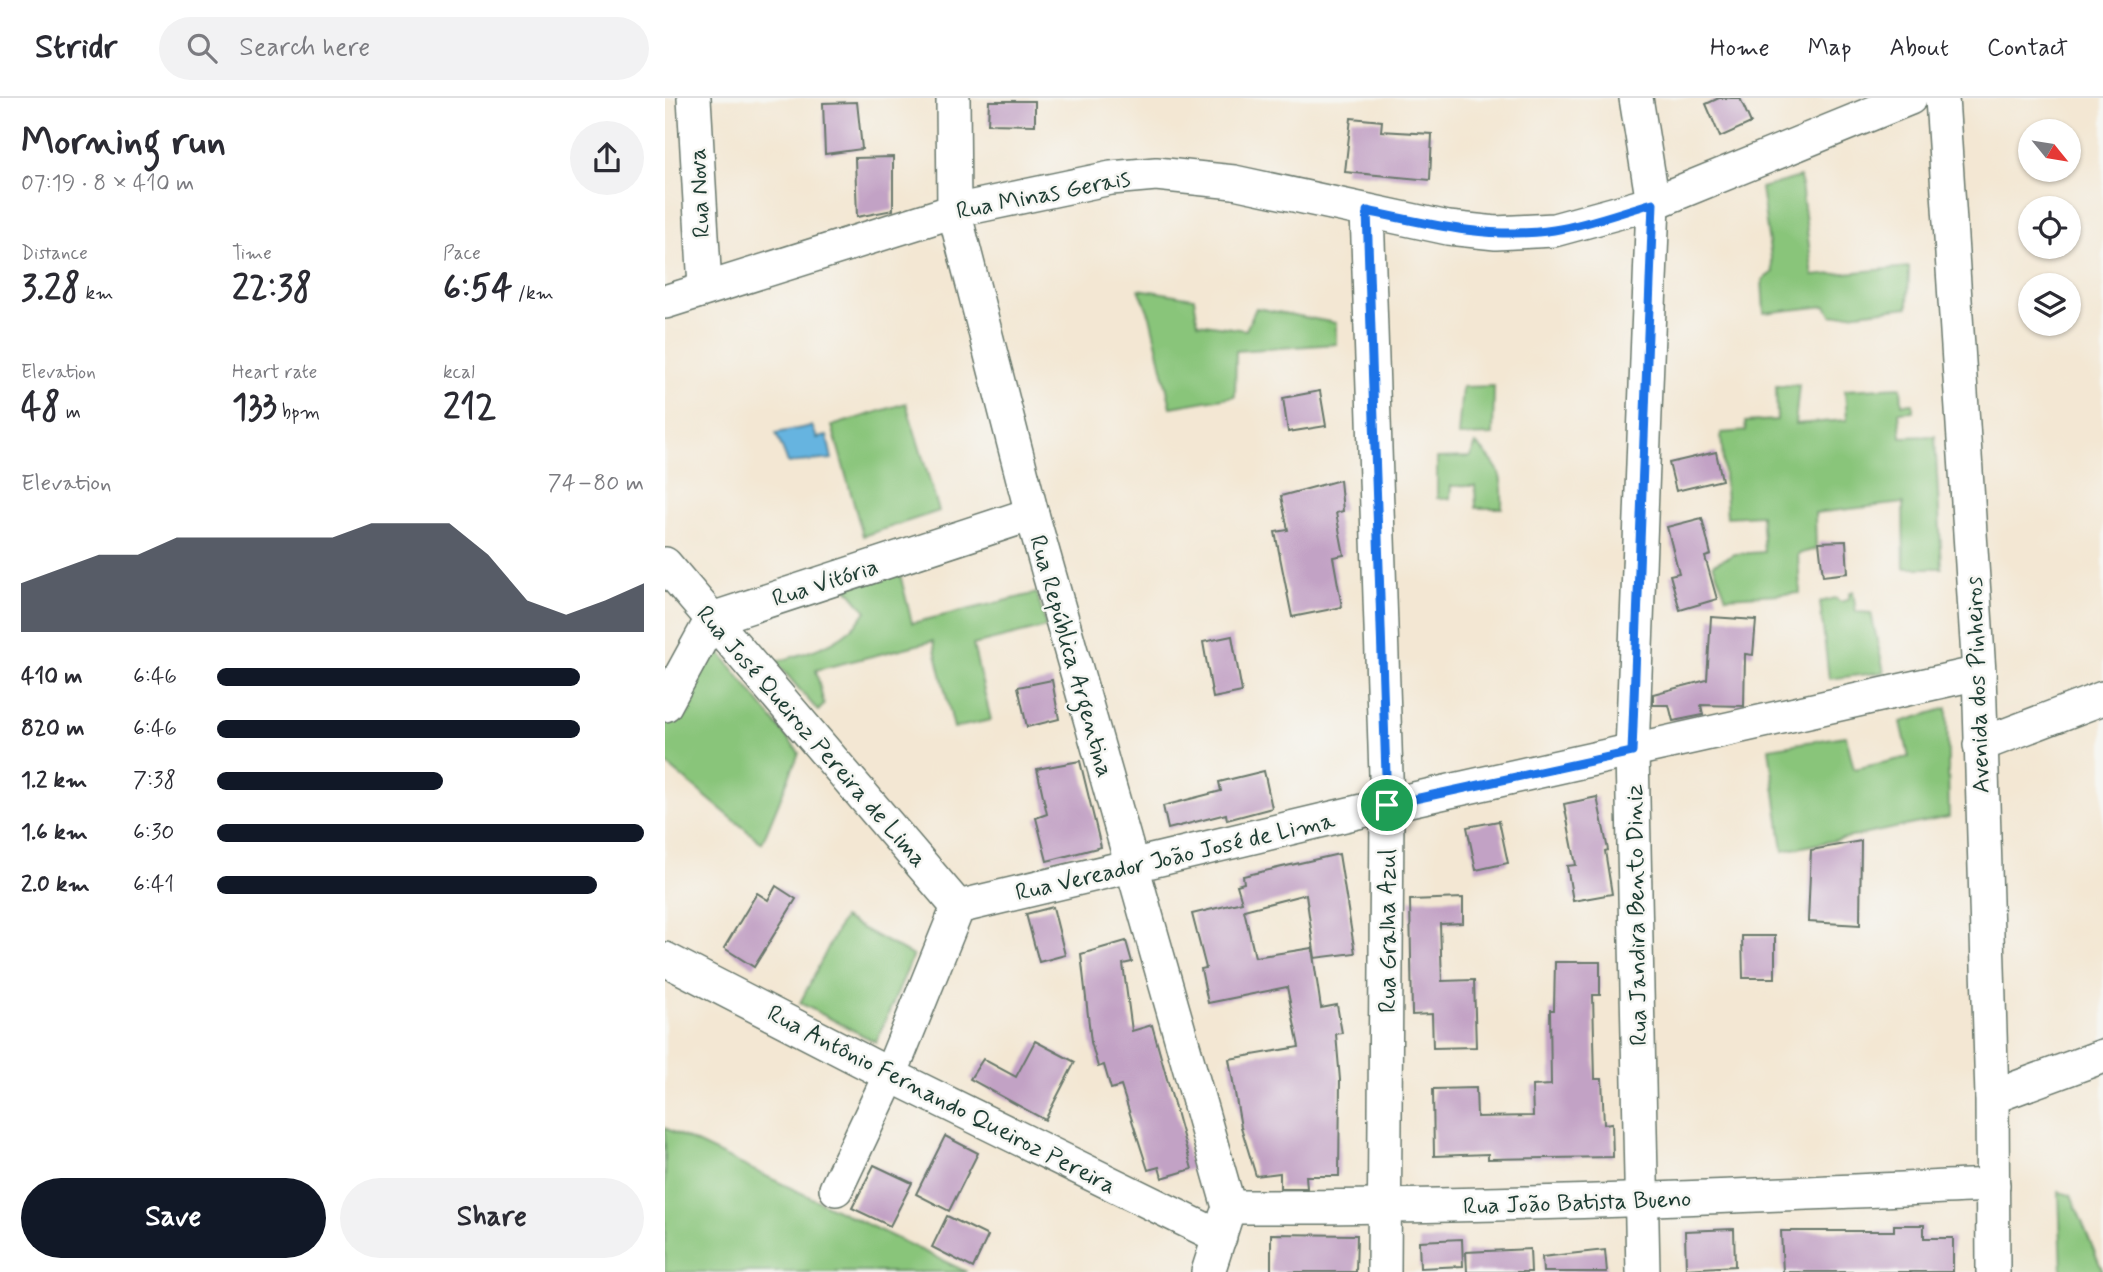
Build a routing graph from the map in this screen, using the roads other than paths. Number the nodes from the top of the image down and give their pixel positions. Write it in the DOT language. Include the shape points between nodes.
graph roads {
  1 [pos="694,98"];
  2 [pos="953,98"];
  3 [pos="1636,98"];
  4 [pos="1910,98"];
  5 [pos="1943,98"];
  6 [pos="1653,203"];
  7 [pos="954,211"];
  8 [pos="1367,211"];
  9 [pos="705,287"];
  10 [pos="665,302"];
  11 [pos="1032,514"];
  12 [pos="665,565"];
  13 [pos="712,619"];
  14 [pos="1979,673"];
  15 [pos="2103,698"];
  16 [pos="665,705"];
  17 [pos="1980,745"];
  18 [pos="1632,752"];
  19 [pos="1387,805"];
  20 [pos="1132,867"];
  21 [pos="958,907"];
  22 [pos="665,959"];
  23 [pos="2103,1056"];
  24 [pos="890,1075"];
  25 [pos="1991,1097"];
  26 [pos="1993,1185"];
  27 [pos="836,1189"];
  28 [pos="1643,1201"];
  29 [pos="1385,1208"];
  30 [pos="1225,1222"];
  31 [pos="1208,1272"];
  32 [pos="1384,1272"];
  33 [pos="1643,1272"];
  34 [pos="1993,1272"];
  1 -- 9 [label="street, Rua Nova"];
  2 -- 7 [label="street, Rua República Argentina"];
  3 -- 6 [label="street, Rua Jandira Bento Diniz"];
  4 -- 6 [label="street, Rua Minas Gerais"];
  5 -- 14 [label="street, Avenida dos Pinheiros"];
  6 -- 8 [label="street, Rua Minas Gerais" via="1554,230 1496,233"];
  6 -- 18 [label="street, Rua Jandira Bento Diniz"];
  7 -- 8 [label="street, Rua Minas Gerais" via="1111,178 1156,174 1234,182"];
  7 -- 9 [label="street, Rua Minas Gerais"];
  7 -- 11 [label="street, Rua República Argentina"];
  8 -- 19 [label="street, Rua Gralha Azul"];
  9 -- 10 [label="street, Rua Minas Gerais"];
  11 -- 13 [label="street, Rua Vitória"];
  11 -- 20 [label="street, Rua República Argentina"];
  12 -- 13 [label="street, Rua José Queiroz Pereira de Lima"];
  13 -- 16 [label="street"];
  13 -- 21 [label="street, Rua José Queiroz Pereira de Lima"];
  14 -- 17 [label="street, Avenida dos Pinheiros"];
  14 -- 18 [label="street, Rua Vereador João José de Lima"];
  15 -- 17 [label="street"];
  17 -- 25 [label="street, Avenida dos Pinheiros"];
  18 -- 19 [label="street, Rua Vereador João José de Lima"];
  18 -- 28 [label="street, Rua Jandira Bento Diniz"];
  19 -- 20 [label="street, Rua Vereador João José de Lima"];
  19 -- 29 [label="street, Rua Gralha Azul"];
  20 -- 21 [label="street, Rua Vereador João José de Lima"];
  20 -- 30 [label="street, Rua República Argentina"];
  21 -- 24 [label="street"];
  22 -- 24 [label="street, Rua Antônio Fernando Queiroz Pereira"];
  23 -- 25 [label="street"];
  24 -- 27 [label="street"];
  24 -- 30 [label="street, Rua Antônio Fernando Queiroz Pereira"];
  25 -- 26 [label="street, Avenida dos Pinheiros"];
  26 -- 28 [label="street, Rua João Batista Bueno"];
  26 -- 34 [label="street, Avenida dos Pinheiros"];
  28 -- 29 [label="street, Rua João Batista Bueno"];
  28 -- 33 [label="street, Rua Jandira Bento Diniz"];
  29 -- 30 [label="street, Rua João Batista Bueno"];
  29 -- 32 [label="street, Rua Gralha Azul"];
  30 -- 31 [label="street"];
}
